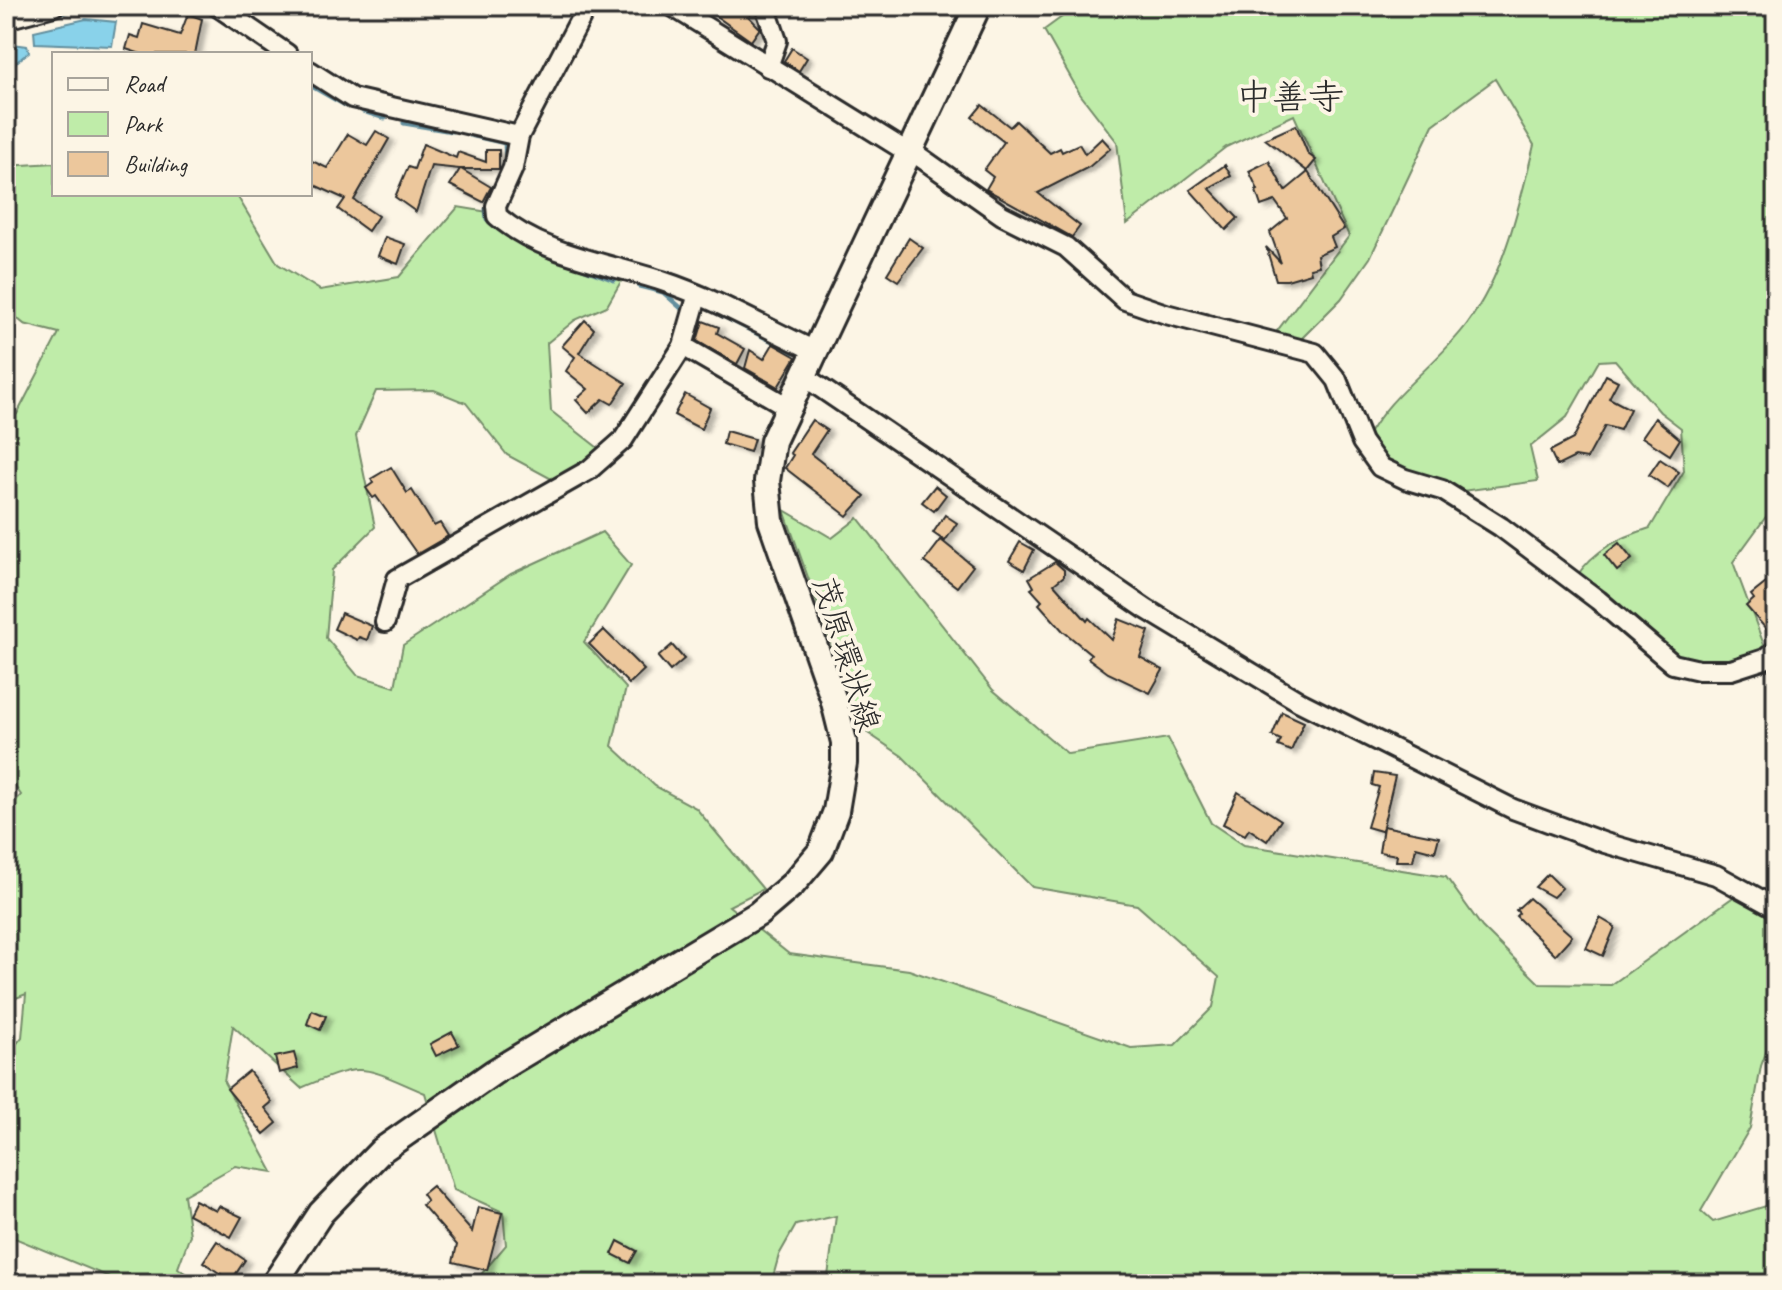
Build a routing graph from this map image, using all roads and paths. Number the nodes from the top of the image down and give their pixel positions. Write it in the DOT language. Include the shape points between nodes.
graph roads {
  1 [pos="54,6"];
  2 [pos="217,6"];
  3 [pos="587,6"];
  4 [pos="672,6"];
  5 [pos="765,6"];
  6 [pos="978,6"];
  7 [pos="6,19"];
  8 [pos="284,52"];
  9 [pos="768,67"];
  10 [pos="312,72"];
  11 [pos="519,136"];
  12 [pos="909,153"];
  13 [pos="697,297"];
  14 [pos="683,346"];
  15 [pos="813,350"];
  16 [pos="802,375"];
  17 [pos="788,407"];
  18 [pos="385,622"];
  19 [pos="1776,650"];
  20 [pos="1775,904"];
  21 [pos="274,1284"];
  1 -- 7 [label="street"];
  2 -- 8 [label="street"];
  3 -- 11 [label="street"];
  4 -- 9 [label="street"];
  5 -- 9 [label="street" via="777,41"];
  6 -- 12 [label="main road, 茂原環状線"];
  9 -- 12 [label="street"];
  10 -- 11 [label="street" via="352,98"];
  11 -- 13 [label="street" via="513,168 496,206 497,216 509,227 594,263 665,282"];
  12 -- 15 [label="main road, 茂原環状線"];
  12 -- 19 [label="street" via="1002,215 1066,247 1125,300 1315,353 1337,380 1362,442 1380,467 1442,490 1501,527 1673,664 1731,670"];
  13 -- 14 [label="street"];
  13 -- 15 [label="street"];
  14 -- 17 [label="street"];
  14 -- 18 [label="street" via="623,440 589,470 397,579"];
  15 -- 16 [label="main road, 茂原環状線"];
  16 -- 17 [label="main road, 茂原環状線"];
  16 -- 20 [label="street" via="1146,609 1300,702 1513,809 1716,875"];
  17 -- 21 [label="main road, 茂原環状線" via="773,441 767,481 771,521 844,742 836,811 821,851 758,914 494,1072 382,1150 321,1213"];
}
